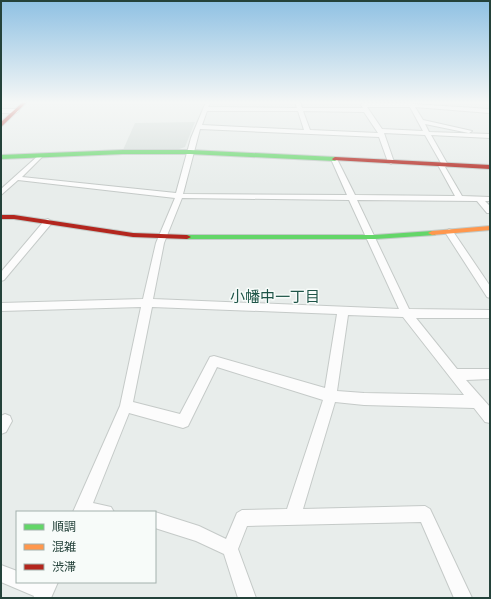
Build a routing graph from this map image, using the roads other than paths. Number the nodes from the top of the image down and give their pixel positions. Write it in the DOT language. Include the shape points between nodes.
graph roads {
  1 [pos="198,130"];
  2 [pos="263,130"];
  3 [pos="378,130"];
  4 [pos="426,130"];
  5 [pos="465,130"];
  6 [pos="307,132"];
  7 [pos="380,133"];
  8 [pos="428,134"];
  9 [pos="490,135"];
  10 [pos="190,152"];
  11 [pos="40,156"];
  12 [pos="1,157"];
  13 [pos="334,159"];
  14 [pos="391,162"];
  15 [pos="443,165"];
  16 [pos="490,167"];
  17 [pos="14,180"];
  18 [pos="1,183"];
  19 [pos="1,192"];
  20 [pos="179,196"];
  21 [pos="352,199"];
  22 [pos="460,199"];
  23 [pos="479,199"];
  24 [pos="490,199"];
  25 [pos="490,211"];
  26 [pos="1,217"];
  27 [pos="48,222"];
  28 [pos="490,228"];
  29 [pos="449,232"];
  30 [pos="163,236"];
  31 [pos="370,237"];
  32 [pos="1,278"];
  33 [pos="490,294"];
  34 [pos="148,303"];
  35 [pos="1,307"];
  36 [pos="343,311"];
  37 [pos="406,313"];
  38 [pos="490,314"];
  39 [pos="490,374"];
  40 [pos="454,375"];
  41 [pos="330,396"];
  42 [pos="477,402"];
  43 [pos="126,406"];
  44 [pos="490,417"];
  45 [pos="82,511"];
  46 [pos="294,517"];
  47 [pos="156,520"];
  48 [pos="230,549"];
  49 [pos="1,573"];
  50 [pos="16,580"];
  51 [pos="24,583"];
  52 [pos="46,591"];
  53 [pos="247,598"];
  54 [pos="463,598"];
  1 -- 10 [label="street"];
  2 -- 6 [label="street"];
  3 -- 7 [label="street"];
  4 -- 8 [label="street"];
  5 -- 9 [label="street"];
  6 -- 7 [label="street"];
  7 -- 8 [label="street"];
  7 -- 14 [label="street"];
  8 -- 9 [label="street"];
  8 -- 15 [label="street"];
  10 -- 11 [label="street"];
  10 -- 13 [label="street"];
  10 -- 20 [label="street"];
  11 -- 12 [label="street"];
  11 -- 17 [label="street"];
  13 -- 14 [label="street"];
  13 -- 21 [label="street"];
  14 -- 15 [label="street"];
  15 -- 16 [label="street"];
  15 -- 22 [label="street"];
  17 -- 18 [label="street"];
  17 -- 19 [label="street"];
  17 -- 20 [label="street"];
  20 -- 21 [label="street"];
  20 -- 30 [label="street"];
  21 -- 22 [label="street"];
  21 -- 31 [label="street"];
  22 -- 23 [label="street"];
  23 -- 24 [label="street"];
  23 -- 25 [label="street"];
  26 -- 27 [label="street"];
  27 -- 30 [label="street" via="133,235"];
  27 -- 32 [label="street"];
  28 -- 29 [label="street"];
  29 -- 31 [label="street"];
  29 -- 33 [label="street"];
  30 -- 31 [label="street"];
  30 -- 34 [label="street"];
  31 -- 37 [label="street"];
  34 -- 35 [label="street"];
  34 -- 36 [label="street"];
  34 -- 43 [label="street"];
  36 -- 37 [label="street"];
  36 -- 41 [label="street"];
  37 -- 38 [label="street"];
  37 -- 40 [label="street"];
  39 -- 40 [label="street"];
  40 -- 42 [label="street"];
  41 -- 42 [label="street"];
  41 -- 43 [label="street" via="214,360 183,421"];
  41 -- 46 [label="street" via="296,503"];
  42 -- 44 [label="street"];
  43 -- 45 [label="street"];
  46 -- 48 [label="street" via="242,518"];
  46 -- 54 [label="street" via="425,514"];
  47 -- 48 [label="street" via="199,534"];
  48 -- 53 [label="street"];
  49 -- 50 [label="street"];
  51 -- 52 [label="street"];
}
